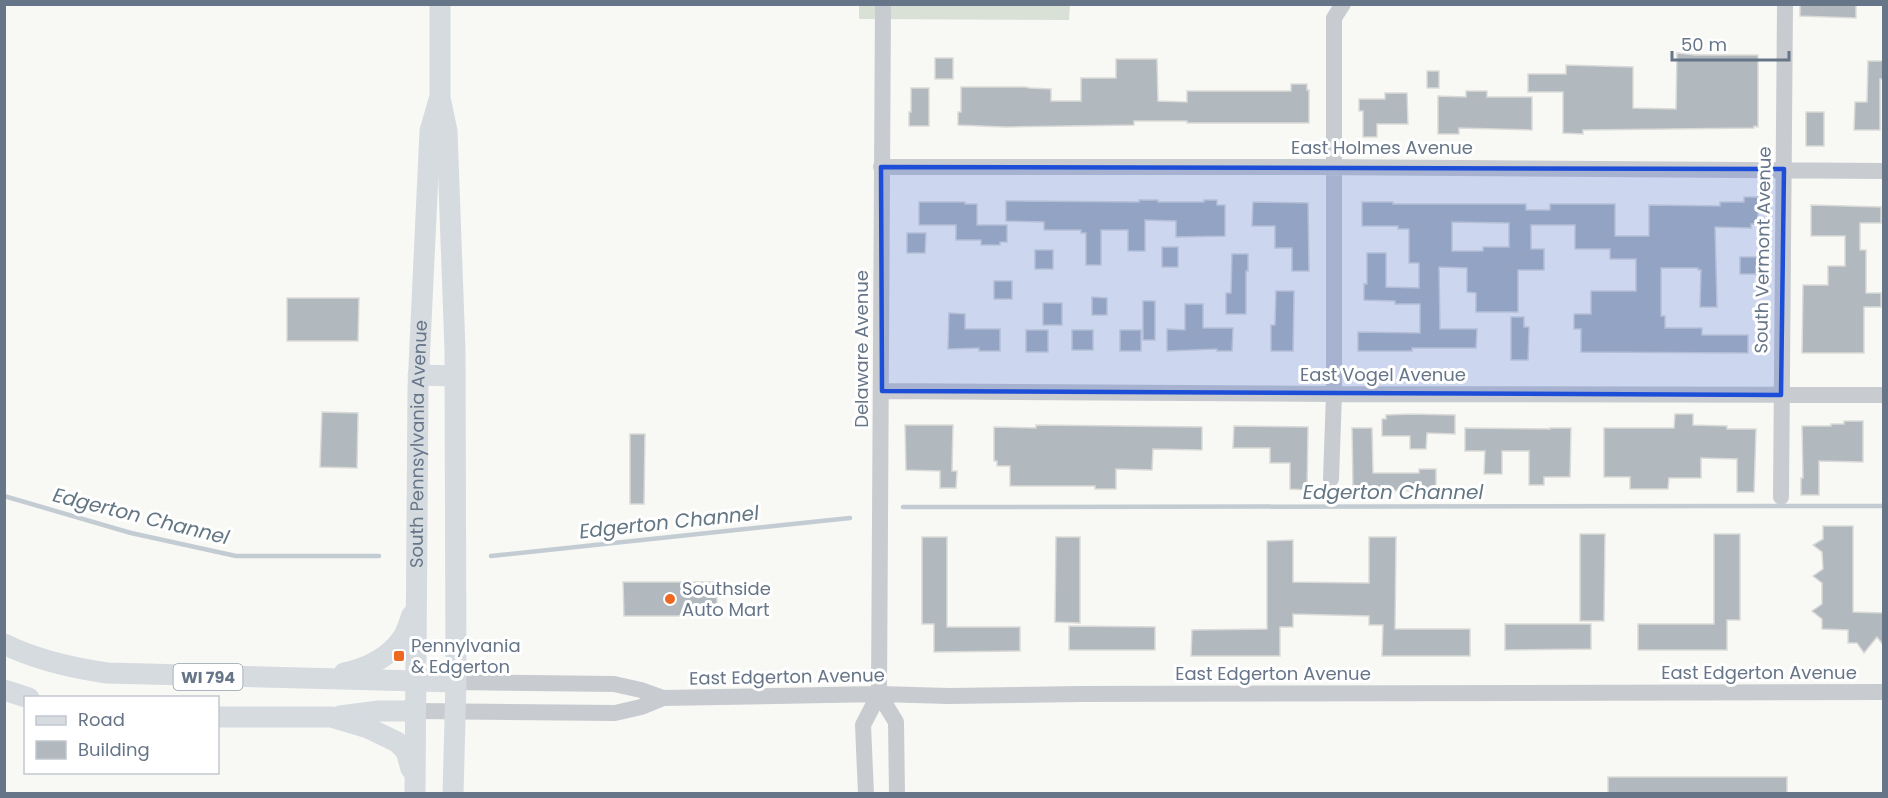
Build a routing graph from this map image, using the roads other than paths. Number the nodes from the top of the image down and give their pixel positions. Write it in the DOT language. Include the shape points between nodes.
graph roads {
  1 [pos="440,4"];
  2 [pos="883,4"];
  3 [pos="1323,4"];
  4 [pos="1785,4"];
  5 [pos="1338,11"];
  6 [pos="440,98"];
  7 [pos="881,167"];
  8 [pos="1335,167"];
  9 [pos="1784,170"];
  10 [pos="1884,171"];
  11 [pos="418,375"];
  12 [pos="455,376"];
  13 [pos="882,391"];
  14 [pos="1334,394"];
  15 [pos="1781,395"];
  16 [pos="1884,395"];
  17 [pos="1331,479"];
  18 [pos="1781,496"];
  19 [pos="415,606"];
  20 [pos="4,644"];
  21 [pos="319,679"];
  22 [pos="415,681"];
  23 [pos="456,682"];
  24 [pos="4,690"];
  25 [pos="1884,692"];
  26 [pos="879,694"];
  27 [pos="24,696"];
  28 [pos="663,698"];
  29 [pos="415,711"];
  30 [pos="456,712"];
  31 [pos="219,717"];
  32 [pos="331,717"];
  33 [pos="415,791"];
  34 [pos="453,794"];
  35 [pos="866,794"];
  36 [pos="897,794"];
  1 -- 6 [label="main road, South Pennsylvania Avenue"];
  2 -- 7 [label="street, Delaware Avenue"];
  3 -- 5 [label="street"];
  4 -- 9 [label="street, South Vermont Avenue"];
  5 -- 8 [label="street"];
  6 -- 11 [label="main road, South Pennsylvania Avenue" via="430,131"];
  6 -- 12 [label="main road, South Pennsylvania Avenue" via="447,131"];
  7 -- 8 [label="street, East Holmes Avenue"];
  7 -- 13 [label="street, Delaware Avenue"];
  8 -- 9 [label="street, East Holmes Avenue"];
  8 -- 14 [label="street"];
  9 -- 10 [label="street, East Holmes Avenue"];
  9 -- 15 [label="street, South Vermont Avenue"];
  11 -- 12 [label="main road"];
  11 -- 19 [label="main road, South Pennsylvania Avenue"];
  12 -- 23 [label="main road, South Pennsylvania Avenue"];
  13 -- 14 [label="street, East Vogel Avenue"];
  13 -- 26 [label="street, Delaware Avenue"];
  14 -- 15 [label="street, East Vogel Avenue"];
  14 -- 17 [label="street"];
  15 -- 16 [label="street, East Vogel Avenue"];
  15 -- 18 [label="street, South Vermont Avenue"];
  19 -- 21 [label="main road" via="404,636 388,654 364,669"];
  19 -- 22 [label="main road, South Pennsylvania Avenue"];
  20 -- 21 [label="main road, WI 794" via="75,668 107,673"];
  21 -- 22 [label="main road, WI 794"];
  22 -- 23 [label="main road, WI 794"];
  22 -- 29 [label="main road, South Pennsylvania Avenue"];
  23 -- 28 [label="street, East Edgerton Avenue" via="614,684"];
  23 -- 30 [label="main road, South Pennsylvania Avenue"];
  24 -- 27 [label="main road"];
  25 -- 26 [label="street, East Edgerton Avenue"];
  26 -- 28 [label="street, East Edgerton Avenue"];
  26 -- 35 [label="street" via="863,725"];
  26 -- 36 [label="street" via="896,722"];
  28 -- 30 [label="street, East Edgerton Avenue" via="615,713"];
  29 -- 30 [label="street, East Edgerton Avenue"];
  29 -- 32 [label="main road"];
  29 -- 33 [label="main road, South Pennsylvania Avenue"];
  30 -- 34 [label="main road, South Pennsylvania Avenue"];
  31 -- 32 [label="main road"];
  32 -- 33 [label="main road" via="397,742 410,761"];
}
